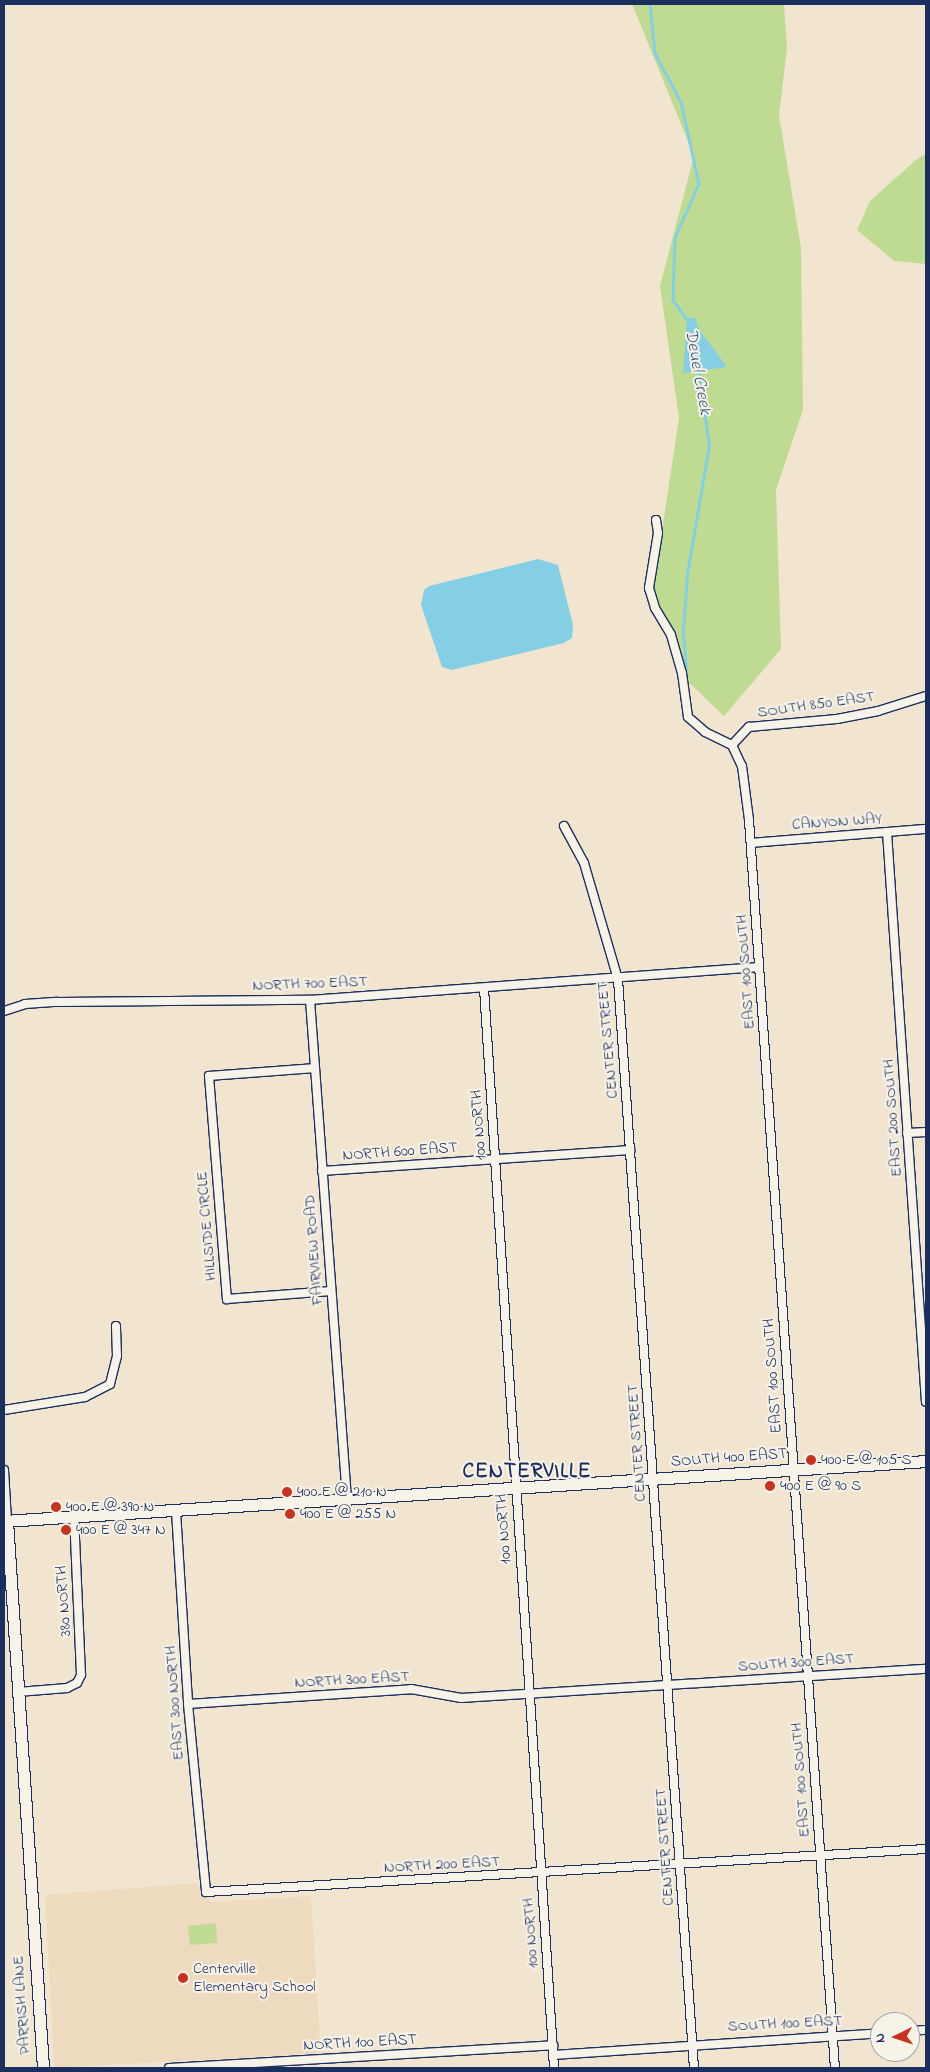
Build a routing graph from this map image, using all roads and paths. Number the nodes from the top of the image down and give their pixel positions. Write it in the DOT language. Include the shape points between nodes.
graph roads {
  1 [pos="656,520"];
  2 [pos="926,696"];
  3 [pos="732,745"];
  4 [pos="564,826"];
  5 [pos="926,829"];
  6 [pos="887,832"];
  7 [pos="751,843"];
  8 [pos="759,968"];
  9 [pos="618,978"];
  10 [pos="484,988"];
  11 [pos="310,1000"];
  12 [pos="4,1012"];
  13 [pos="315,1068"];
  14 [pos="926,1132"];
  15 [pos="908,1133"];
  16 [pos="630,1150"];
  17 [pos="495,1159"];
  18 [pos="322,1171"];
  19 [pos="331,1290"];
  20 [pos="116,1326"];
  21 [pos="926,1402"];
  22 [pos="4,1410"];
  23 [pos="926,1461"];
  24 [pos="4,1470"];
  25 [pos="794,1470"];
  26 [pos="653,1480"];
  27 [pos="515,1488"];
  28 [pos="347,1499"];
  29 [pos="176,1511"];
  30 [pos="74,1517"];
  31 [pos="5,1521"];
  32 [pos="926,1669"];
  33 [pos="808,1676"];
  34 [pos="668,1686"];
  35 [pos="18,1692"];
  36 [pos="528,1694"];
  37 [pos="188,1704"];
  38 [pos="926,1849"];
  39 [pos="820,1855"];
  40 [pos="680,1864"];
  41 [pos="541,1874"];
  42 [pos="206,1892"];
  43 [pos="870,2034"];
  44 [pos="832,2036"];
  45 [pos="692,2043"];
  46 [pos="553,2045"];
  47 [pos="553,2055"];
  48 [pos="43,2068"];
  49 [pos="169,2068"];
  50 [pos="554,2068"];
  51 [pos="694,2068"];
  52 [pos="834,2068"];
  1 -- 3 [label="street" via="658,533 649,588 655,608 671,635 682,673 688,717 705,732"];
  2 -- 3 [label="street, SOUTH 850 EAST" via="878,711 836,719 749,727"];
  3 -- 7 [label="street, EAST 100 SOUTH" via="742,766"];
  4 -- 9 [label="street, CENTER STREET" via="584,863"];
  5 -- 6 [label="street, CANYON WAY"];
  6 -- 7 [label="street, CANYON WAY"];
  6 -- 15 [label="street, EAST 200 SOUTH"];
  7 -- 8 [label="street, EAST 100 SOUTH"];
  8 -- 9 [label="street, NORTH 700 EAST"];
  8 -- 25 [label="street, EAST 100 SOUTH"];
  9 -- 10 [label="street, NORTH 700 EAST"];
  9 -- 16 [label="street, CENTER STREET"];
  10 -- 11 [label="street, NORTH 700 EAST"];
  10 -- 17 [label="street, 100 NORTH"];
  11 -- 12 [label="street, NORTH 700 EAST" via="57,1002 25,1004"];
  11 -- 13 [label="street, FAIRVIEW ROAD"];
  13 -- 18 [label="street, FAIRVIEW ROAD"];
  13 -- 19 [label="street, HILLSIDE CIRCLE" via="209,1076 227,1299"];
  14 -- 15 [label="street"];
  15 -- 21 [label="street, EAST 200 SOUTH"];
  16 -- 17 [label="street, NORTH 600 EAST"];
  16 -- 26 [label="street, CENTER STREET"];
  17 -- 18 [label="street, NORTH 600 EAST"];
  17 -- 27 [label="street, 100 NORTH"];
  18 -- 19 [label="street, FAIRVIEW ROAD"];
  19 -- 28 [label="street, FAIRVIEW ROAD"];
  20 -- 22 [label="street" via="117,1356 110,1384 85,1397"];
  23 -- 25 [label="street, SOUTH 400 EAST"];
  24 -- 31 [label="street"];
  25 -- 26 [label="street, SOUTH 400 EAST"];
  25 -- 33 [label="street, EAST 100 SOUTH"];
  26 -- 27 [label="street, SOUTH 400 EAST"];
  26 -- 34 [label="street, CENTER STREET"];
  27 -- 28 [label="street, SOUTH 400 EAST"];
  27 -- 36 [label="street, 100 NORTH"];
  28 -- 29 [label="street, SOUTH 400 EAST"];
  29 -- 30 [label="street, SOUTH 400 EAST"];
  29 -- 37 [label="street, EAST 300 NORTH"];
  30 -- 31 [label="street, SOUTH 400 EAST"];
  30 -- 35 [label="street, 380 NORTH" via="82,1666 77,1683 63,1689"];
  31 -- 35 [label="street, PARRISH LANE"];
  32 -- 33 [label="street, SOUTH 300 EAST"];
  33 -- 34 [label="street, SOUTH 300 EAST"];
  33 -- 39 [label="street, EAST 100 SOUTH"];
  34 -- 36 [label="street, NORTH 300 EAST"];
  34 -- 40 [label="street, CENTER STREET"];
  35 -- 48 [label="street, PARRISH LANE"];
  36 -- 37 [label="street, NORTH 300 EAST" via="461,1698 411,1689"];
  36 -- 41 [label="street, 100 NORTH"];
  37 -- 42 [label="street, EAST 300 NORTH"];
  38 -- 39 [label="street, NORTH 200 EAST"];
  39 -- 40 [label="street, NORTH 200 EAST"];
  39 -- 44 [label="street, EAST 100 SOUTH"];
  40 -- 41 [label="street, NORTH 200 EAST"];
  40 -- 45 [label="street, CENTER STREET"];
  41 -- 42 [label="street, NORTH 200 EAST"];
  41 -- 46 [label="street, 100 NORTH"];
  43 -- 44 [label="street, SOUTH 100 EAST"];
  44 -- 45 [label="street, SOUTH 100 EAST"];
  44 -- 52 [label="street, EAST 100 SOUTH"];
  45 -- 47 [label="street"];
  45 -- 51 [label="street, CENTER STREET"];
  46 -- 47 [label="street, 100 NORTH"];
  46 -- 49 [label="street, NORTH 100 EAST"];
  47 -- 50 [label="street, 100 NORTH"];
}
